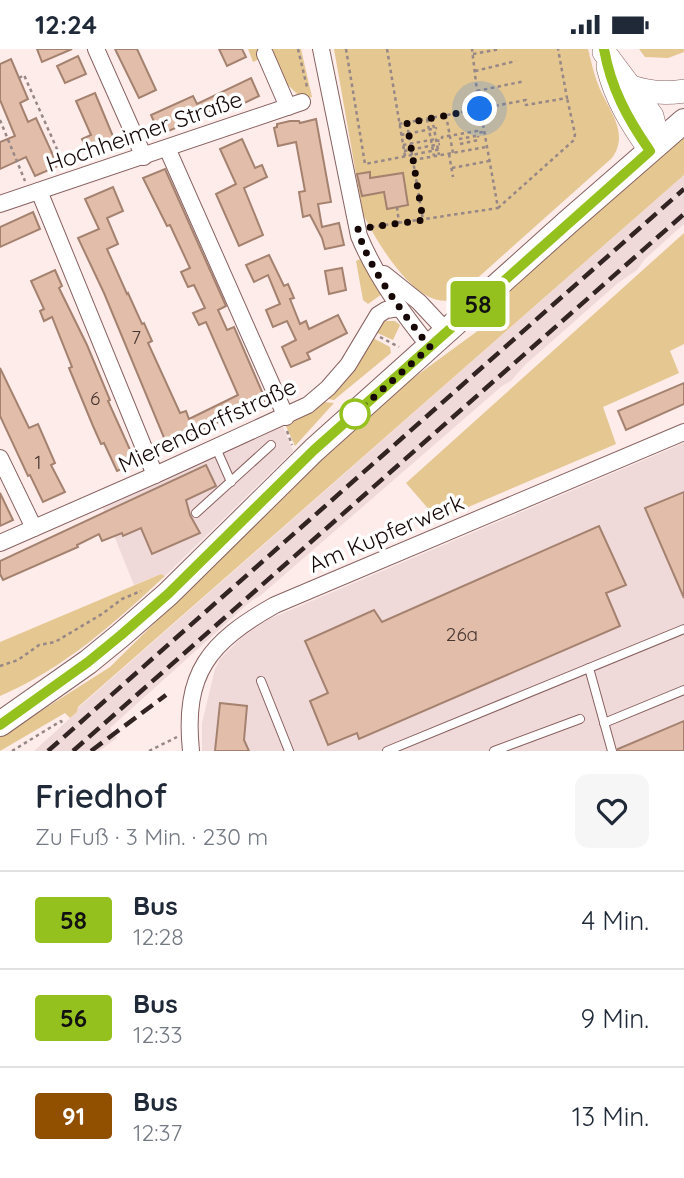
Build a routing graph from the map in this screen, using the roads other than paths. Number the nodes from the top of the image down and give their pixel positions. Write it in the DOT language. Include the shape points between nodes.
graph roads {
  1 [pos="96,49"];
  2 [pos="321,49"];
  3 [pos="604,51"];
  4 [pos="265,54"];
  5 [pos="621,88"];
  6 [pos="684,91"];
  7 [pos="684,121"];
  8 [pos="167,148"];
  9 [pos="650,151"];
  10 [pos="144,157"];
  11 [pos="34,192"];
  12 [pos="0,204"];
  13 [pos="375,267"];
  14 [pos="399,308"];
  15 [pos="438,339"];
  16 [pos="284,418"];
  17 [pos="684,432"];
  18 [pos="271,445"];
  19 [pos="216,448"];
  20 [pos="0,458"];
  21 [pos="155,475"];
  22 [pos="231,482"];
  23 [pos="196,513"];
  24 [pos="34,528"];
  25 [pos="0,543"];
  26 [pos="684,629"];
  27 [pos="589,668"];
  28 [pos="261,681"];
  29 [pos="59,683"];
  30 [pos="684,690"];
  31 [pos="0,713"];
  32 [pos="580,719"];
  33 [pos="604,723"];
  34 [pos="0,725"];
  35 [pos="191,751"];
  36 [pos="289,751"];
  37 [pos="387,751"];
  38 [pos="494,751"];
  39 [pos="612,751"];
  1 -- 10 [label="street"];
  2 -- 13 [label="street" via="358,229"];
  3 -- 5 [label="main road"];
  4 -- 8 [label="street, Hochheimer Straße" via="299,99"];
  5 -- 6 [label="main road"];
  5 -- 9 [label="main road" via="630,123"];
  7 -- 9 [label="main road"];
  8 -- 10 [label="street, Hochheimer Straße"];
  8 -- 16 [label="street"];
  9 -- 15 [label="main road"];
  10 -- 11 [label="street, Hochheimer Straße"];
  11 -- 12 [label="street, Hochheimer Straße"];
  11 -- 21 [label="street"];
  13 -- 14 [label="street"];
  13 -- 15 [label="street" via="419,302"];
  14 -- 15 [label="street"];
  14 -- 16 [label="street, Mierendorffstraße" via="378,315 348,365 328,388"];
  15 -- 29 [label="main road" via="302,460 168,594"];
  16 -- 19 [label="street, Mierendorffstraße"];
  17 -- 35 [label="street, Am Kupferwerk" via="253,617 216,646 196,681 189,705"];
  18 -- 22 [label="lane"];
  19 -- 21 [label="street, Mierendorffstraße"];
  19 -- 22 [label="lane"];
  20 -- 24 [label="street"];
  21 -- 24 [label="street, Mierendorffstraße"];
  22 -- 23 [label="lane"];
  24 -- 25 [label="street, Mierendorffstraße"];
  26 -- 27 [label="lane"];
  27 -- 33 [label="lane"];
  27 -- 37 [label="lane"];
  28 -- 36 [label="lane"];
  29 -- 31 [label="main road"];
  29 -- 34 [label="main road"];
  30 -- 33 [label="lane"];
  32 -- 38 [label="lane"];
  33 -- 39 [label="lane"];
}
